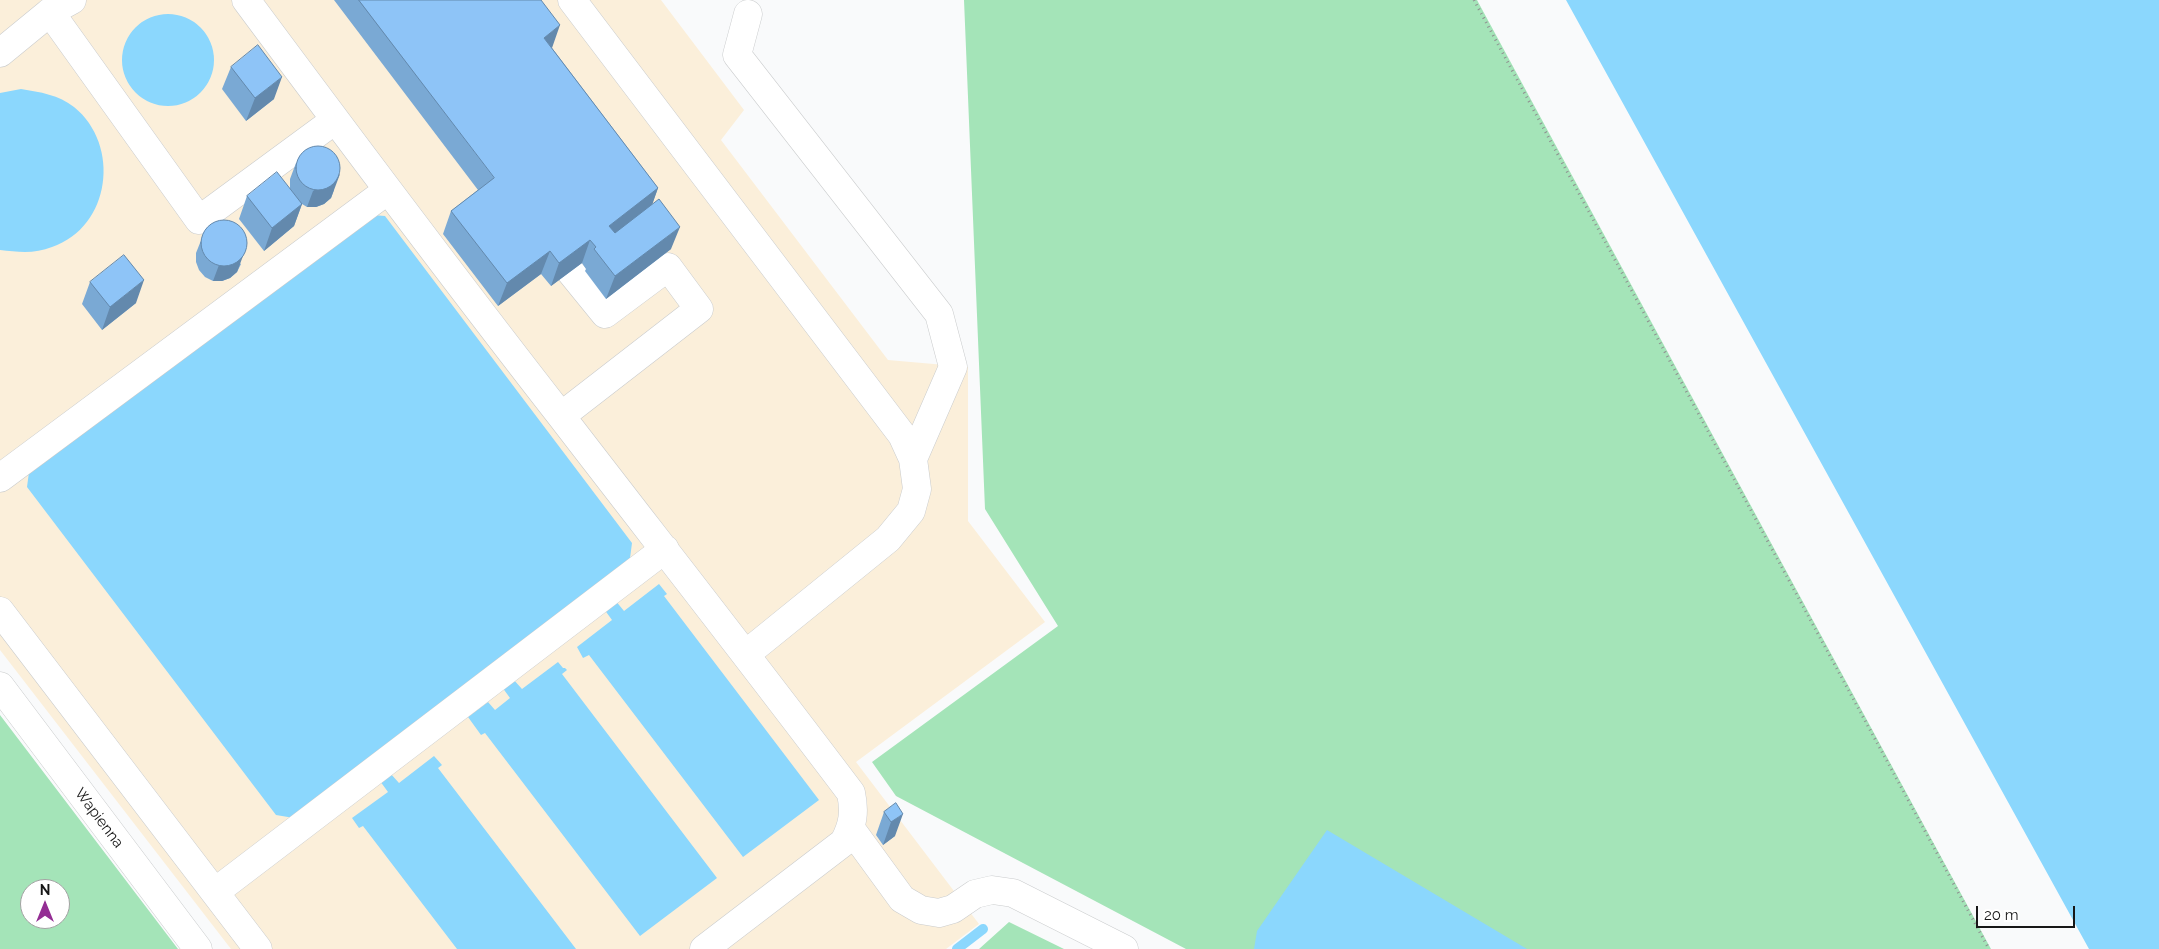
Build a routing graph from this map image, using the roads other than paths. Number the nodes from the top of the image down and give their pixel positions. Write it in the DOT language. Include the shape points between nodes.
graph roads {
  1 [pos="246,0"];
  2 [pos="572,0"];
  3 [pos="61,6"];
  4 [pos="748,14"];
  5 [pos="0,53"];
  6 [pos="335,120"];
  7 [pos="388,190"];
  8 [pos="570,272"];
  9 [pos="561,416"];
  10 [pos="913,458"];
  11 [pos="0,478"];
  12 [pos="665,549"];
  13 [pos="0,611"];
  14 [pos="746,654"];
  15 [pos="0,686"];
  16 [pos="851,829"];
  17 [pos="215,892"];
  18 [pos="198,949"];
  19 [pos="258,949"];
  20 [pos="704,949"];
  21 [pos="1124,949"];
  1 -- 6 [label="street"];
  2 -- 10 [label="street" via="902,435"];
  3 -- 5 [label="street"];
  3 -- 6 [label="street" via="199,220"];
  4 -- 10 [label="street" via="737,55 939,314 954,367"];
  6 -- 7 [label="street"];
  7 -- 9 [label="street"];
  7 -- 11 [label="street"];
  8 -- 9 [label="street" via="605,314 668,267 699,309"];
  9 -- 12 [label="street"];
  10 -- 14 [label="street" via="917,489 911,511 888,539"];
  12 -- 14 [label="street"];
  12 -- 17 [label="street"];
  13 -- 17 [label="street"];
  14 -- 16 [label="street" via="851,794 855,810"];
  15 -- 18 [label="street, Wapienna"];
  16 -- 20 [label="street" via="844,842"];
  16 -- 21 [label="street" via="902,898 920,910 939,913 953,909 975,894 992,890 1014,893"];
  17 -- 19 [label="street"];
}
